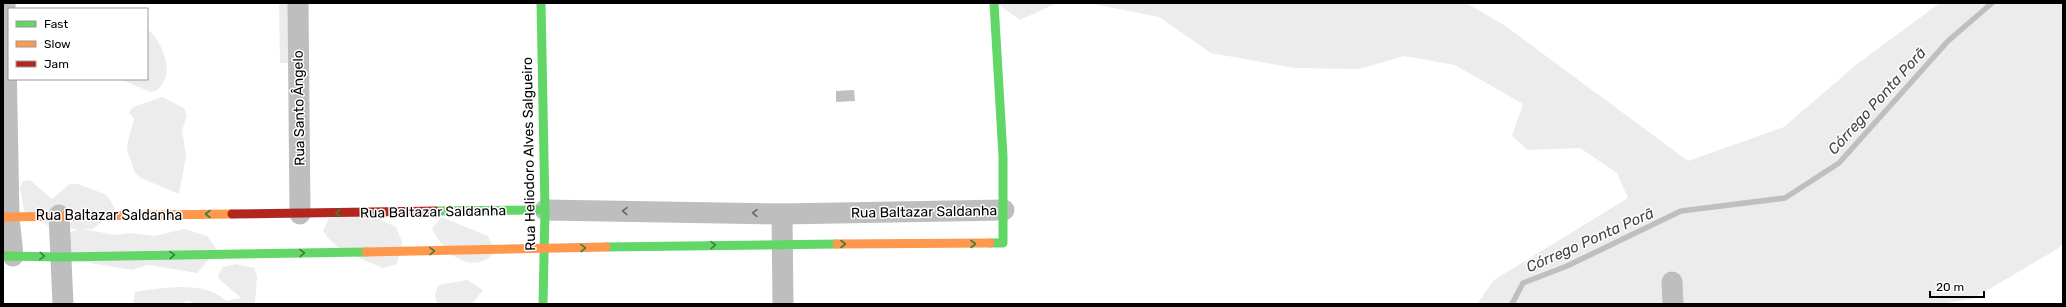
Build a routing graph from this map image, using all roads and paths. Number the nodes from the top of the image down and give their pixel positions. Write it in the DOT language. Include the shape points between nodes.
graph roads {
  1 [pos="5,3"];
  2 [pos="298,3"];
  3 [pos="541,3"];
  4 [pos="994,3"];
  5 [pos="545,210"];
  6 [pos="1004,210"];
  7 [pos="300,214"];
  8 [pos="782,214"];
  9 [pos="59,215"];
  10 [pos="6,217"];
  11 [pos="783,244"];
  12 [pos="544,249"];
  13 [pos="8,256"];
  14 [pos="62,257"];
  15 [pos="1672,282"];
  16 [pos="63,304"];
  17 [pos="543,304"];
  18 [pos="783,304"];
  19 [pos="1673,304"];
  1 -- 10 [label="street"];
  2 -- 7 [label="street, Rua Santo Ângelo"];
  3 -- 5 [label="main road, Rua Heliodoro Alves Salgueiro"];
  4 -- 6 [label="main road"];
  5 -- 7 [label="main road, Rua Baltazar Saldanha, one-way"];
  8 -- 5 [label="street, Rua Baltazar Saldanha, one-way"];
  5 -- 12 [label="main road, Rua Heliodoro Alves Salgueiro"];
  6 -- 8 [label="street, Rua Baltazar Saldanha"];
  11 -- 6 [label="main road, Rua Baltazar Saldanha, one-way" via="1004,244"];
  7 -- 9 [label="main road, Rua Baltazar Saldanha, one-way"];
  8 -- 11 [label="street"];
  9 -- 10 [label="main road, Rua Baltazar Saldanha"];
  9 -- 14 [label="street"];
  10 -- 13 [label="street"];
  12 -- 11 [label="main road, Rua Baltazar Saldanha, one-way"];
  11 -- 18 [label="street"];
  14 -- 12 [label="main road, Rua Baltazar Saldanha, one-way"];
  12 -- 17 [label="main road, Rua Heliodoro Alves Salgueiro"];
  13 -- 14 [label="main road, Rua Baltazar Saldanha, one-way"];
  14 -- 16 [label="street"];
  15 -- 19 [label="street"];
}
